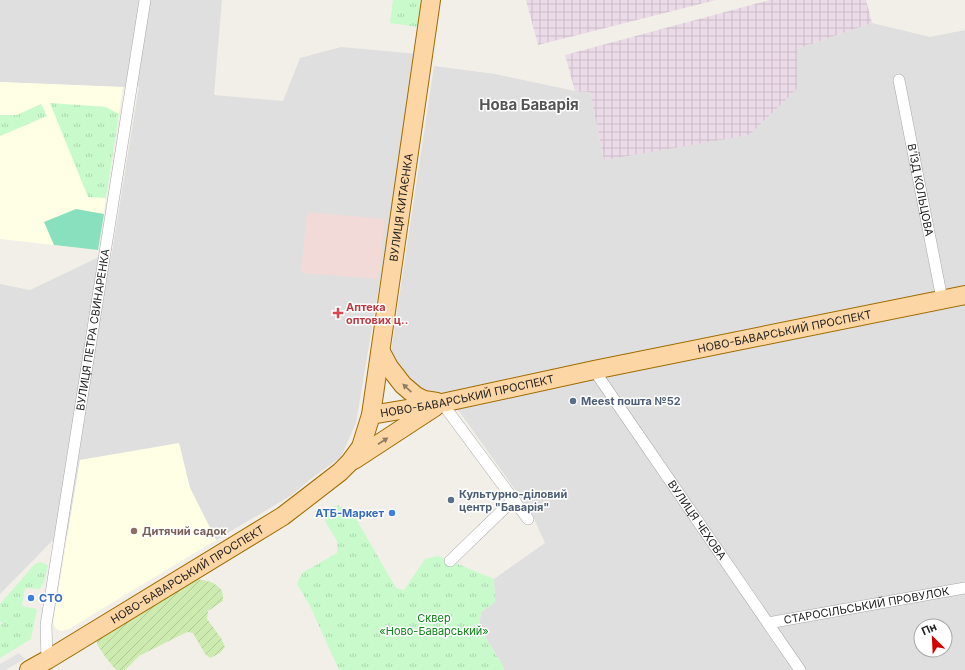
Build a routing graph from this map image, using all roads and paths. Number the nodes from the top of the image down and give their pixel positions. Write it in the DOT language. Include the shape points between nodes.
graph roads {
  1 [pos="145,0"];
  2 [pos="431,0"];
  3 [pos="899,80"];
  4 [pos="965,295"];
  5 [pos="942,300"];
  6 [pos="381,352"];
  7 [pos="594,370"];
  8 [pos="442,403"];
  9 [pos="371,415"];
  10 [pos="350,462"];
  11 [pos="514,499"];
  12 [pos="528,519"];
  13 [pos="450,561"];
  14 [pos="965,588"];
  15 [pos="768,623"];
  16 [pos="47,660"];
  17 [pos="29,670"];
  18 [pos="800,670"];
  1 -- 16 [label="street, ВУЛИЦЯ ПЕТРА СВИНАРЕНКА" via="46,624"];
  2 -- 6 [label="main road, ВУЛИЦЯ КИТАЄНКА"];
  3 -- 5 [label="street, В’ЇЗД КОЛЬЦОВА"];
  4 -- 5 [label="main road, НОВО-БАВАРСЬКИЙ ПРОСПЕКТ"];
  5 -- 7 [label="main road, НОВО-БАВАРСЬКИЙ ПРОСПЕКТ"];
  8 -- 6 [label="main road, one-way" via="416,396 403,385"];
  6 -- 9 [label="main road, ВУЛИЦЯ КИТАЄНКА"];
  7 -- 8 [label="main road, НОВО-БАВАРСЬКИЙ ПРОСПЕКТ"];
  7 -- 15 [label="street, ВУЛИЦЯ ЧЕХОВА"];
  8 -- 9 [label="main road, НОВО-БАВАРСЬКИЙ ПРОСПЕКТ"];
  10 -- 8 [label="main road, one-way"];
  8 -- 11 [label="street"];
  9 -- 10 [label="main road, НОВО-БАВАРСЬКИЙ ПРОСПЕКТ" via="361,447"];
  10 -- 16 [label="main road, НОВО-БАВАРСЬКИЙ ПРОСПЕКТ" via="283,516"];
  11 -- 12 [label="street"];
  11 -- 13 [label="street"];
  14 -- 15 [label="street, СТАРОСІЛЬСЬКИЙ ПРОВУЛОК"];
  15 -- 18 [label="street, ВУЛИЦЯ ЧЕХОВА"];
  16 -- 17 [label="main road, НОВО-БАВАРСЬКИЙ ПРОСПЕКТ"];
}
